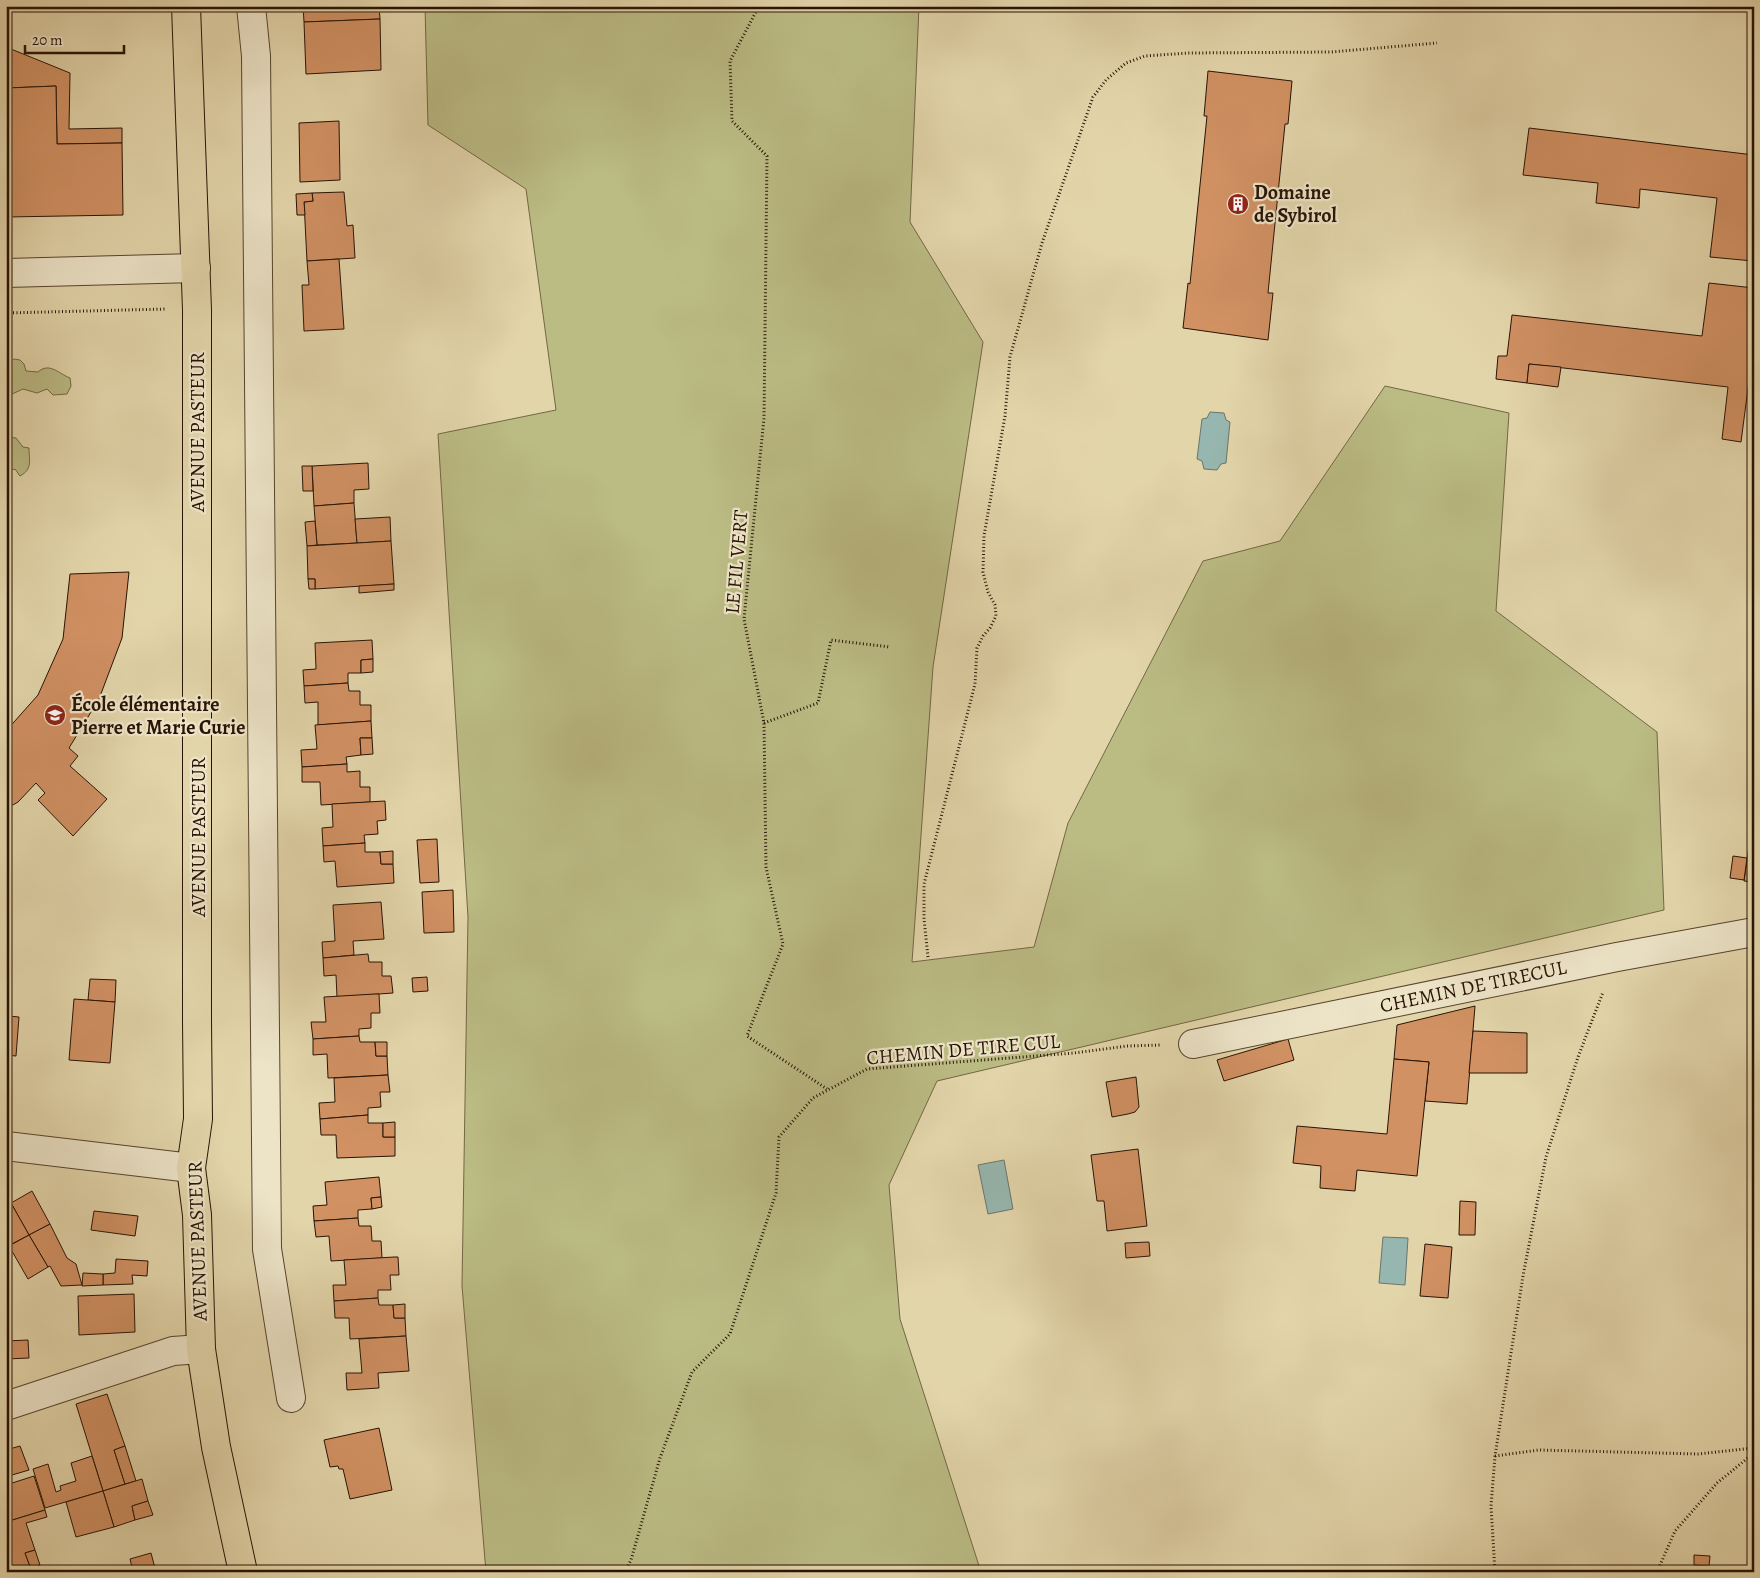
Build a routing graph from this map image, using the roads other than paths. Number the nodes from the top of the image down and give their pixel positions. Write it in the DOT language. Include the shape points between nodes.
graph roads {
  1 [pos="186,6"];
  2 [pos="252,6"];
  3 [pos="196,268"];
  4 [pos="6,273"];
  5 [pos="1754,932"];
  6 [pos="1193,1044"];
  7 [pos="6,1146"];
  8 [pos="191,1168"];
  9 [pos="201,1349"];
  10 [pos="291,1398"];
  11 [pos="6,1406"];
  12 [pos="243,1572"];
  1 -- 3 [label="main road, AVENUE PASTEUR"];
  2 -- 10 [label="street" via="256,66 267,1249"];
  3 -- 4 [label="street"];
  3 -- 8 [label="main road, AVENUE PASTEUR" via="199,1102"];
  5 -- 6 [label="street, CHEMIN DE TIRECUL"];
  7 -- 8 [label="street"];
  8 -- 9 [label="main road, AVENUE PASTEUR" via="197,1215"];
  9 -- 11 [label="street" via="173,1351"];
  9 -- 12 [label="main road, AVENUE PASTEUR" via="216,1447"];
}
